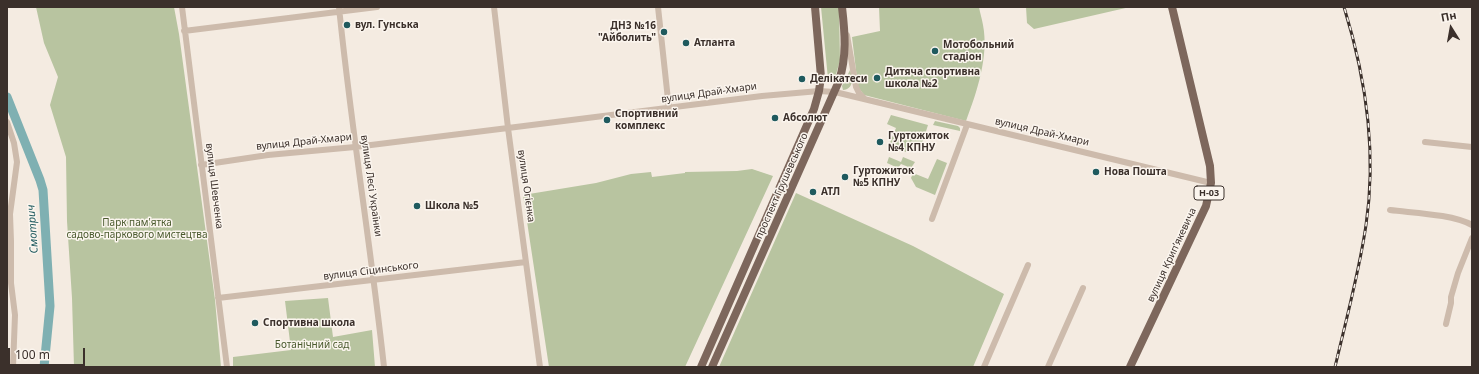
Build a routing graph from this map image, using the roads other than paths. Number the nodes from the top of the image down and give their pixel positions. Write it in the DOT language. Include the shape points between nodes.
graph roads {
  1 [pos="182,7"];
  2 [pos="377,7"];
  3 [pos="494,7"];
  4 [pos="658,7"];
  5 [pos="815,7"];
  6 [pos="1172,7"];
  7 [pos="339,9"];
  8 [pos="843,11"];
  9 [pos="184,31"];
  10 [pos="819,90"];
  11 [pos="835,92"];
  12 [pos="865,99"];
  13 [pos="669,109"];
  14 [pos="7,122"];
  15 [pos="967,125"];
  16 [pos="508,128"];
  17 [pos="1425,142"];
  18 [pos="355,147"];
  19 [pos="1472,147"];
  20 [pos="202,165"];
  21 [pos="1211,183"];
  22 [pos="1390,210"];
  23 [pos="9,214"];
  24 [pos="932,219"];
  25 [pos="1472,225"];
  26 [pos="1472,238"];
  27 [pos="526,262"];
  28 [pos="1028,266"];
  29 [pos="375,280"];
  30 [pos="1082,288"];
  31 [pos="218,298"];
  32 [pos="1446,324"];
  33 [pos="13,367"];
  34 [pos="226,367"];
  35 [pos="384,367"];
  36 [pos="540,367"];
  37 [pos="701,367"];
  38 [pos="712,367"];
  39 [pos="984,367"];
  40 [pos="1048,367"];
  41 [pos="1130,367"];
  1 -- 9 [label="street, вулиця Шевченка"];
  2 -- 7 [label="street"];
  3 -- 16 [label="street, вулиця Огієнка"];
  4 -- 13 [label="street"];
  5 -- 10 [label="main road, проспект Грушевського" via="820,58"];
  6 -- 21 [label="main road, вулиця Крипʼякевича / Н-03" via="1207,154"];
  7 -- 9 [label="street"];
  7 -- 18 [label="street, вулиця Лесі Українки"];
  8 -- 11 [label="main road, проспект Грушевського" via="845,59"];
  8 -- 12 [label="street" via="856,87"];
  9 -- 20 [label="street, вулиця Шевченка"];
  10 -- 11 [label="street, вулиця Драй-Хмари"];
  10 -- 13 [label="street, вулиця Драй-Хмари"];
  10 -- 37 [label="main road, проспект Грушевського" via="810,121"];
  11 -- 12 [label="street, вулиця Драй-Хмари"];
  11 -- 38 [label="main road, проспект Грушевського"];
  12 -- 15 [label="street, вулиця Драй-Хмари"];
  13 -- 16 [label="street, вулиця Драй-Хмари"];
  14 -- 23 [label="street" via="17,162"];
  15 -- 21 [label="street, вулиця Драй-Хмари"];
  15 -- 24 [label="street"];
  16 -- 18 [label="street, вулиця Драй-Хмари"];
  16 -- 27 [label="street, вулиця Огієнка"];
  17 -- 19 [label="street"];
  18 -- 20 [label="street, вулиця Драй-Хмари" via="268,155"];
  18 -- 29 [label="street, вулиця Лесі Українки"];
  20 -- 31 [label="street, вулиця Шевченка"];
  21 -- 41 [label="main road, вулиця Крипʼякевича / Н-03" via="1206,206"];
  22 -- 25 [label="street" via="1464,221"];
  23 -- 33 [label="street" via="10,283 14,315"];
  26 -- 32 [label="street" via="1458,273"];
  27 -- 29 [label="street, вулиця Сіцинського"];
  27 -- 36 [label="street, вулиця Огієнка"];
  28 -- 39 [label="street"];
  29 -- 31 [label="street, вулиця Сіцинського"];
  29 -- 35 [label="street, вулиця Лесі Українки"];
  30 -- 40 [label="street"];
  31 -- 34 [label="street, вулиця Шевченка"];
}
